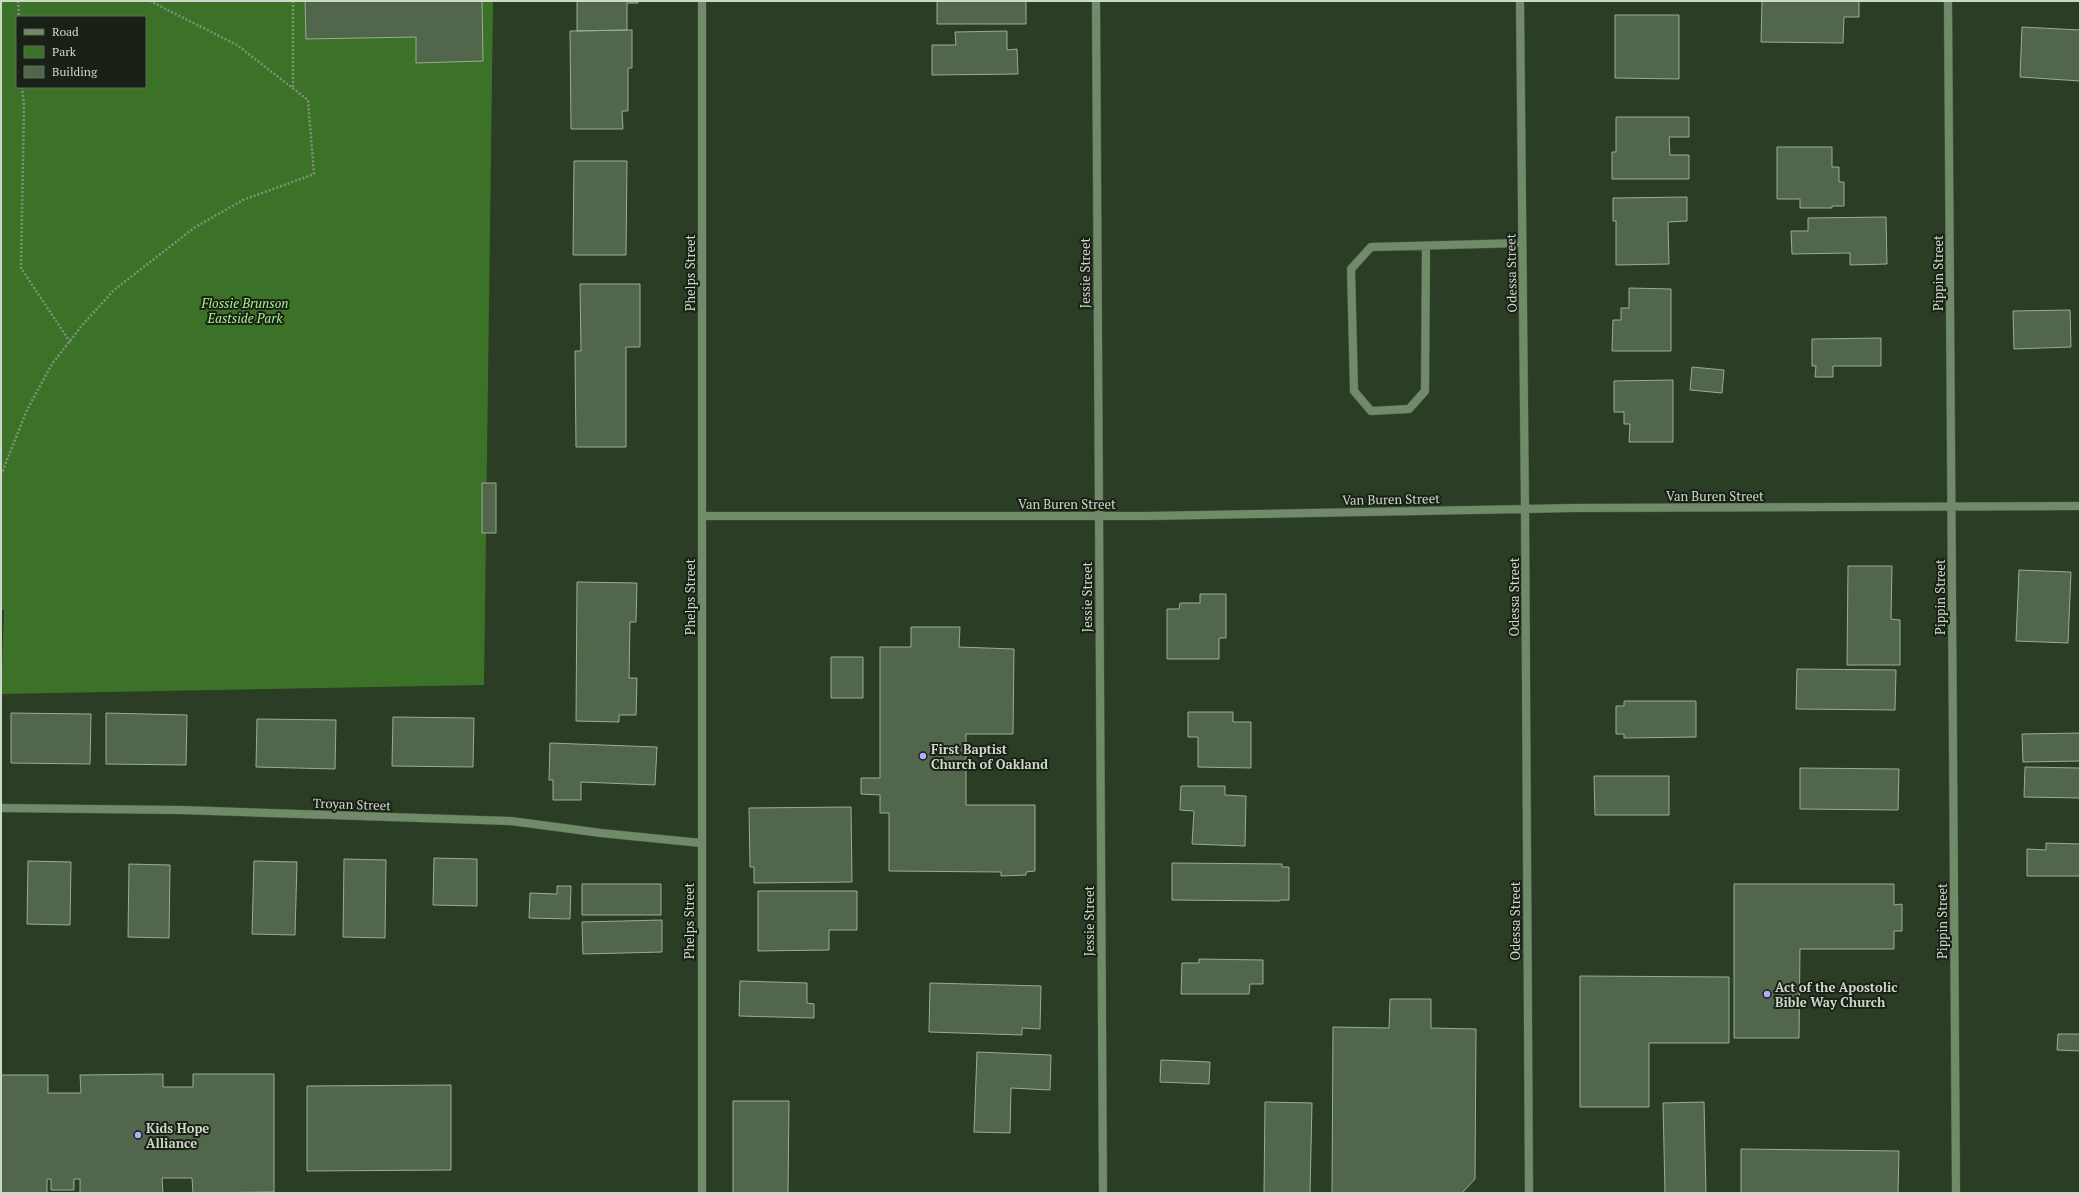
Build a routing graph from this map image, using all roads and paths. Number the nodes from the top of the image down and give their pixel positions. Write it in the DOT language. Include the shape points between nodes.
graph roads {
  1 [pos="18,1"];
  2 [pos="150,1"];
  3 [pos="293,1"];
  4 [pos="702,1"];
  5 [pos="1096,1"];
  6 [pos="1520,1"];
  7 [pos="1948,1"];
  8 [pos="19,16"];
  9 [pos="22,88"];
  10 [pos="292,88"];
  11 [pos="1522,244"];
  12 [pos="1426,246"];
  13 [pos="70,342"];
  14 [pos="1,475"];
  15 [pos="1951,506"];
  16 [pos="2080,506"];
  17 [pos="1525,509"];
  18 [pos="703,516"];
  19 [pos="1099,516"];
  20 [pos="1,808"];
  21 [pos="701,842"];
  22 [pos="702,1193"];
  23 [pos="1103,1193"];
  24 [pos="1528,1193"];
  25 [pos="1956,1193"];
  1 -- 8 [label="path"];
  2 -- 10 [label="path" via="238,45"];
  3 -- 10 [label="path"];
  4 -- 18 [label="street, Phelps Street"];
  5 -- 19 [label="street, Jessie Street"];
  6 -- 11 [label="street, Odessa Street"];
  7 -- 15 [label="street, Pippin Street"];
  9 -- 13 [label="path" via="24,137 21,268"];
  10 -- 13 [label="path" via="308,100 314,174 242,200 194,228 114,290"];
  11 -- 12 [label="street"];
  11 -- 17 [label="street, Odessa Street"];
  12 -- 12 [label="street" via="1371,247 1350,269 1354,391 1371,411 1409,409 1425,391"];
  13 -- 14 [label="path" via="52,364 27,410"];
  15 -- 16 [label="street, Van Buren Street"];
  15 -- 17 [label="street, Van Buren Street"];
  15 -- 25 [label="street, Pippin Street"];
  17 -- 19 [label="street, Van Buren Street"];
  17 -- 24 [label="street, Odessa Street"];
  18 -- 19 [label="street, Van Buren Street"];
  18 -- 21 [label="street, Phelps Street"];
  19 -- 23 [label="street, Jessie Street"];
  20 -- 21 [label="street, Troyan Street" via="180,810 511,821 601,833"];
  21 -- 22 [label="street, Phelps Street"];
}
